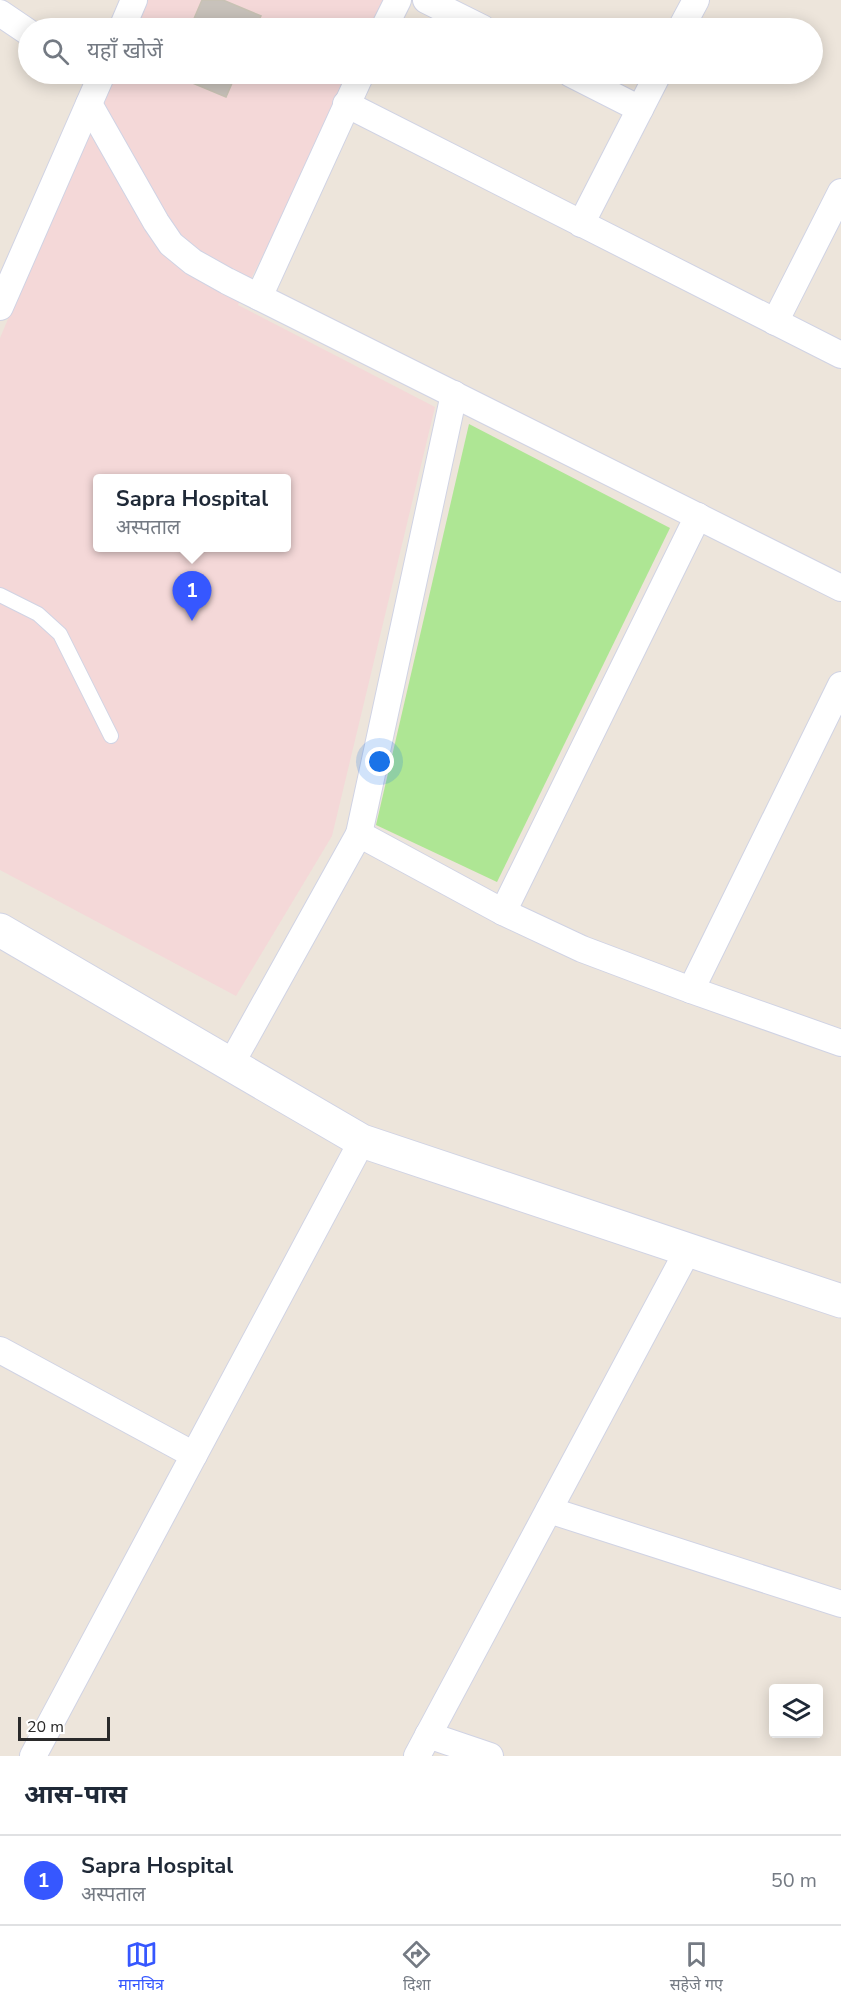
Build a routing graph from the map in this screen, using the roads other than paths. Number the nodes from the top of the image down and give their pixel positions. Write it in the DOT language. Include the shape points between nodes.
graph roads {
  1 [pos="134,0"];
  2 [pos="398,0"];
  3 [pos="426,0"];
  4 [pos="694,1"];
  5 [pos="0,13"];
  6 [pos="126,18"];
  7 [pos="389,18"];
  8 [pos="462,18"];
  9 [pos="686,18"];
  10 [pos="18,25"];
  11 [pos="95,84"];
  12 [pos="357,84"];
  13 [pos="591,84"];
  14 [pos="653,84"];
  15 [pos="89,104"];
  16 [pos="346,104"];
  17 [pos="640,109"];
  18 [pos="841,192"];
  19 [pos="581,224"];
  20 [pos="259,297"];
  21 [pos="0,307"];
  22 [pos="775,322"];
  23 [pos="841,355"];
  24 [pos="454,394"];
  25 [pos="698,516"];
  26 [pos="841,588"];
  27 [pos="0,595"];
  28 [pos="841,685"];
  29 [pos="111,736"];
  30 [pos="359,834"];
  31 [pos="503,912"];
  32 [pos="0,930"];
  33 [pos="691,990"];
  34 [pos="841,1043"];
  35 [pos="231,1064"];
  36 [pos="362,1141"];
  37 [pos="688,1250"];
  38 [pos="839,1294"];
  39 [pos="0,1350"];
  40 [pos="194,1455"];
  41 [pos="549,1510"];
  42 [pos="841,1604"];
  43 [pos="423,1746"];
  44 [pos="33,1756"];
  45 [pos="490,1756"];
  1 -- 6 [label="street"];
  2 -- 7 [label="street"];
  3 -- 8 [label="street"];
  4 -- 9 [label="street"];
  5 -- 10 [label="street"];
  11 -- 15 [label="street"];
  12 -- 16 [label="street"];
  13 -- 17 [label="street"];
  14 -- 17 [label="street"];
  15 -- 20 [label="street" via="171,244 193,262"];
  15 -- 21 [label="street"];
  16 -- 19 [label="street"];
  16 -- 20 [label="street"];
  17 -- 19 [label="street"];
  18 -- 22 [label="street"];
  19 -- 22 [label="street"];
  20 -- 24 [label="street"];
  22 -- 23 [label="street"];
  24 -- 25 [label="street"];
  24 -- 30 [label="street"];
  25 -- 26 [label="street"];
  25 -- 31 [label="street"];
  27 -- 29 [label="lane" via="38,614 60,634"];
  28 -- 33 [label="street"];
  30 -- 31 [label="street"];
  30 -- 35 [label="street"];
  31 -- 33 [label="street" via="582,949"];
  32 -- 35 [label="street"];
  33 -- 34 [label="street"];
  35 -- 36 [label="street"];
  36 -- 37 [label="street"];
  36 -- 40 [label="street"];
  37 -- 38 [label="street"];
  37 -- 41 [label="street"];
  39 -- 40 [label="street"];
  40 -- 44 [label="street"];
  41 -- 42 [label="street"];
  41 -- 43 [label="street"];
  43 -- 45 [label="street"];
}
